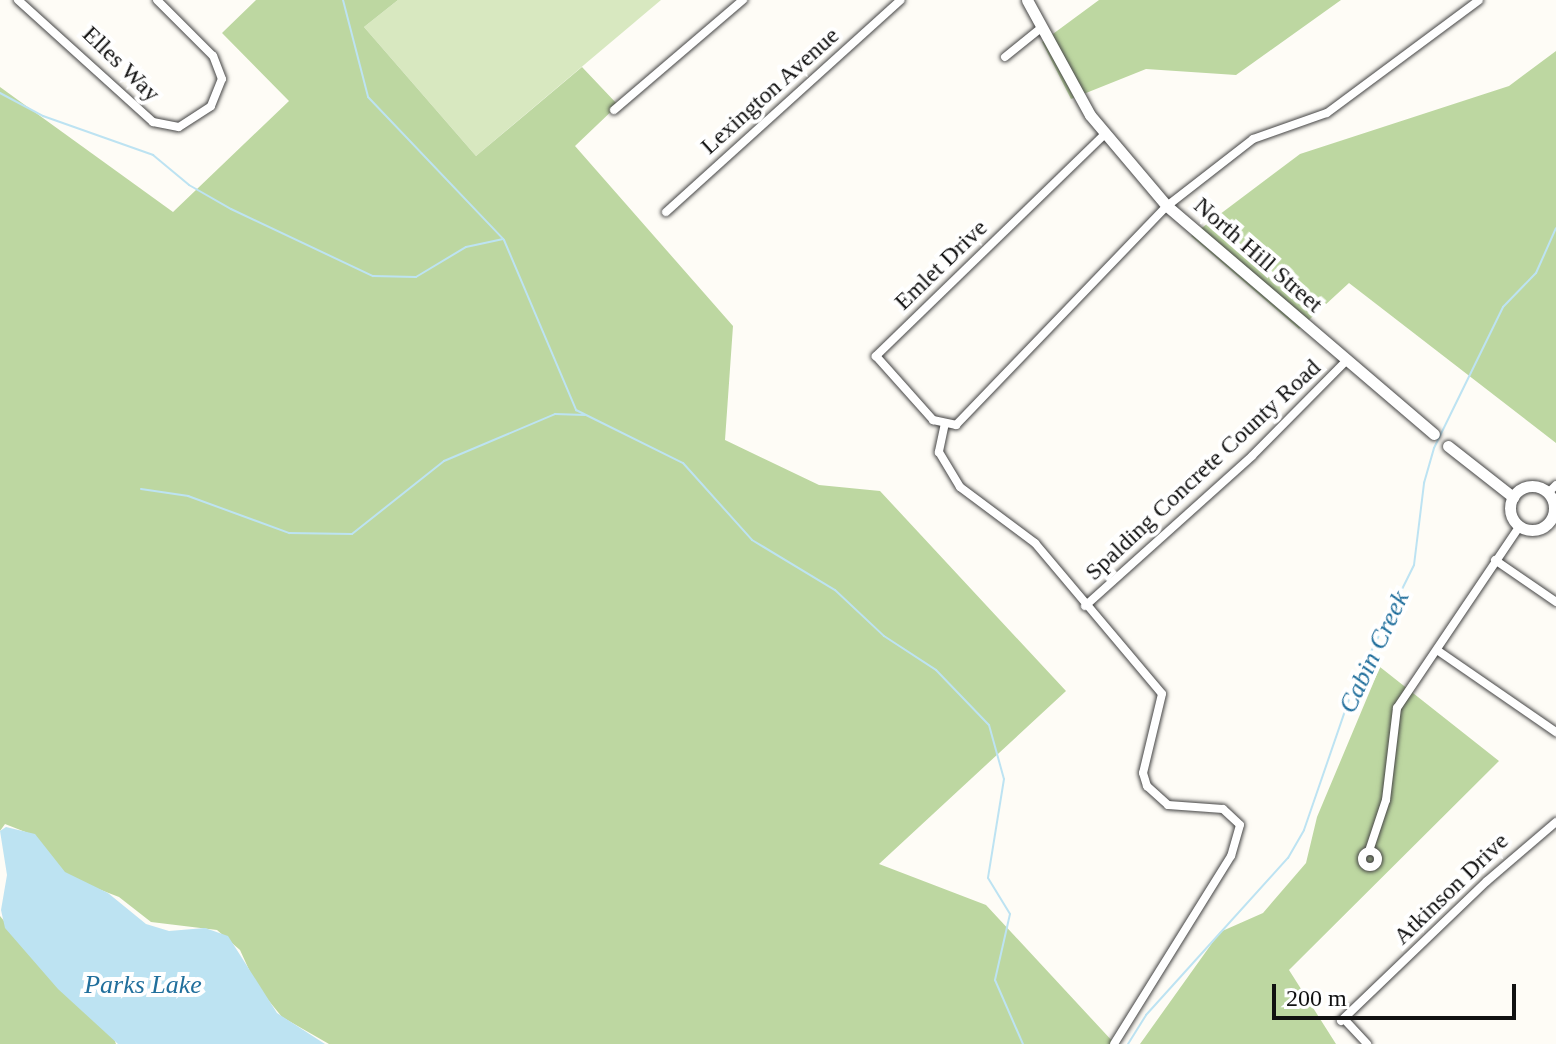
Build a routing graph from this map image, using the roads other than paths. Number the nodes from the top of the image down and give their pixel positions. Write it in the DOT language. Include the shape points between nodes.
graph roads {
  1 [pos="18,0"];
  2 [pos="157,0"];
  3 [pos="743,0"];
  4 [pos="883,0"];
  5 [pos="901,0"];
  6 [pos="1027,0"];
  7 [pos="1479,0"];
  8 [pos="891,9"];
  9 [pos="1041,28"];
  10 [pos="1005,57"];
  11 [pos="614,110"];
  12 [pos="1104,135"];
  13 [pos="1167,206"];
  14 [pos="666,212"];
  15 [pos="1346,361"];
  16 [pos="945,423"];
  17 [pos="1434,434"];
  18 [pos="1448,446"];
  19 [pos="1552,489"];
  20 [pos="1513,497"];
  21 [pos="1553,521"];
  22 [pos="1519,527"];
  23 [pos="1495,560"];
  24 [pos="1556,602"];
  25 [pos="1085,606"];
  26 [pos="1437,650"];
  27 [pos="1556,732"];
  28 [pos="1556,822"];
  29 [pos="1369,851"];
  30 [pos="1114,1044"];
  31 [pos="1367,1044"];
  1 -- 2 [label="street, Elles Way" via="153,122 179,127 211,106 222,79 213,56"];
  3 -- 11 [label="street"];
  4 -- 8 [label="street"];
  5 -- 8 [label="street, Lexington Avenue"];
  6 -- 9 [label="street, North Hill Street"];
  7 -- 13 [label="street" via="1327,113 1253,139"];
  8 -- 14 [label="street, Lexington Avenue"];
  9 -- 10 [label="street"];
  9 -- 12 [label="street, North Hill Street"];
  12 -- 13 [label="street, North Hill Street"];
  12 -- 16 [label="street, Emlet Drive" via="876,356 933,420"];
  13 -- 15 [label="street, North Hill Street"];
  13 -- 16 [label="street" via="987,396 956,425"];
  15 -- 17 [label="street, North Hill Street"];
  15 -- 25 [label="street, Spalding Concrete County Road" via="1252,456"];
  16 -- 25 [label="street" via="939,452 960,487 1035,543"];
  17 -- 18 [label="street, North Hill Street"];
  18 -- 20 [label="street, North Hill Street"];
  19 -- 20 [label="street" via="1529,486"];
  19 -- 21 [label="street"];
  20 -- 22 [label="street" via="1510,510"];
  21 -- 22 [label="street" via="1533,531"];
  22 -- 23 [label="street"];
  23 -- 24 [label="street"];
  23 -- 26 [label="street"];
  25 -- 30 [label="street" via="1162,694 1143,773 1147,786 1168,805 1223,809 1240,825 1231,856"];
  26 -- 27 [label="street"];
  26 -- 29 [label="street" via="1397,708 1386,800"];
  28 -- 31 [label="street, Atkinson Drive" via="1342,1020"];
}
